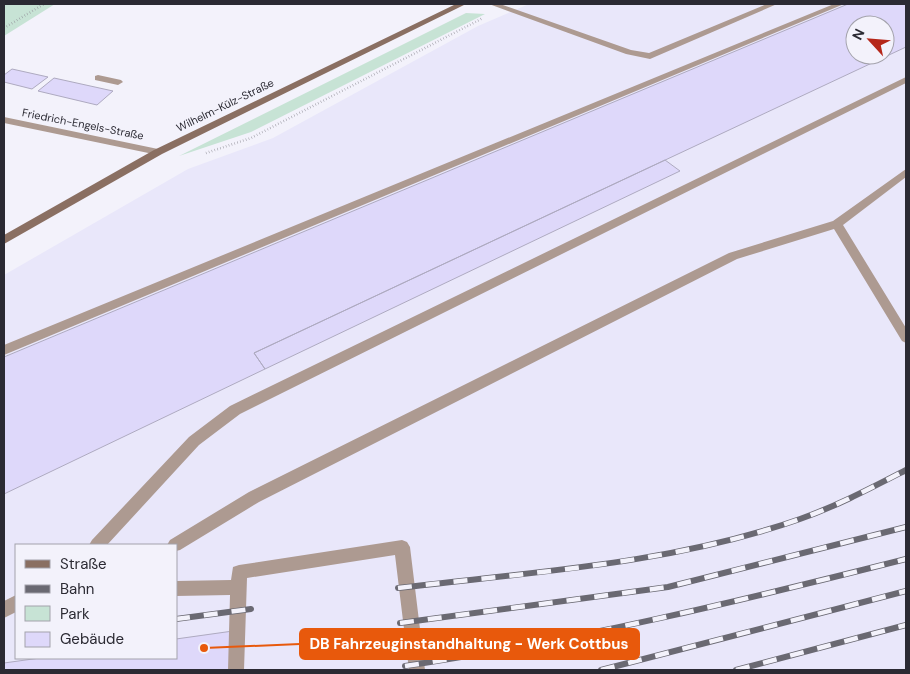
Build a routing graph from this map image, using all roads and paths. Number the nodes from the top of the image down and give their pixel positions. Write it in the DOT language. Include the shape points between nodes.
graph roads {
  1 [pos="44,4"];
  2 [pos="462,4"];
  3 [pos="493,4"];
  4 [pos="773,4"];
  5 [pos="840,4"];
  6 [pos="504,7"];
  7 [pos="4,28"];
  8 [pos="98,78"];
  9 [pos="906,80"];
  10 [pos="118,82"];
  11 [pos="4,120"];
  12 [pos="158,152"];
  13 [pos="202,154"];
  14 [pos="906,172"];
  15 [pos="837,224"];
  16 [pos="4,240"];
  17 [pos="906,338"];
  18 [pos="4,350"];
  19 [pos="97,544"];
  20 [pos="177,544"];
  21 [pos="239,587"];
  22 [pos="178,589"];
  23 [pos="15,604"];
  24 [pos="4,610"];
  25 [pos="236,670"];
  26 [pos="417,670"];
  1 -- 7 [label="path"];
  2 -- 12 [label="main road, Wilhelm-Külz-Straße"];
  3 -- 6 [label="street"];
  4 -- 6 [label="street" via="650,56 629,52"];
  5 -- 18 [label="street"];
  6 -- 13 [label="path" via="251,138"];
  8 -- 10 [label="street"];
  9 -- 19 [label="street" via="235,410 194,441"];
  11 -- 12 [label="street, Friedrich-Engels-Straße"];
  12 -- 16 [label="main road, Wilhelm-Külz-Straße"];
  14 -- 15 [label="street"];
  15 -- 17 [label="street"];
  15 -- 20 [label="street" via="734,256 254,497"];
  21 -- 22 [label="street"];
  21 -- 25 [label="street"];
  21 -- 26 [label="street" via="239,572 402,547"];
  23 -- 24 [label="street"];
}
